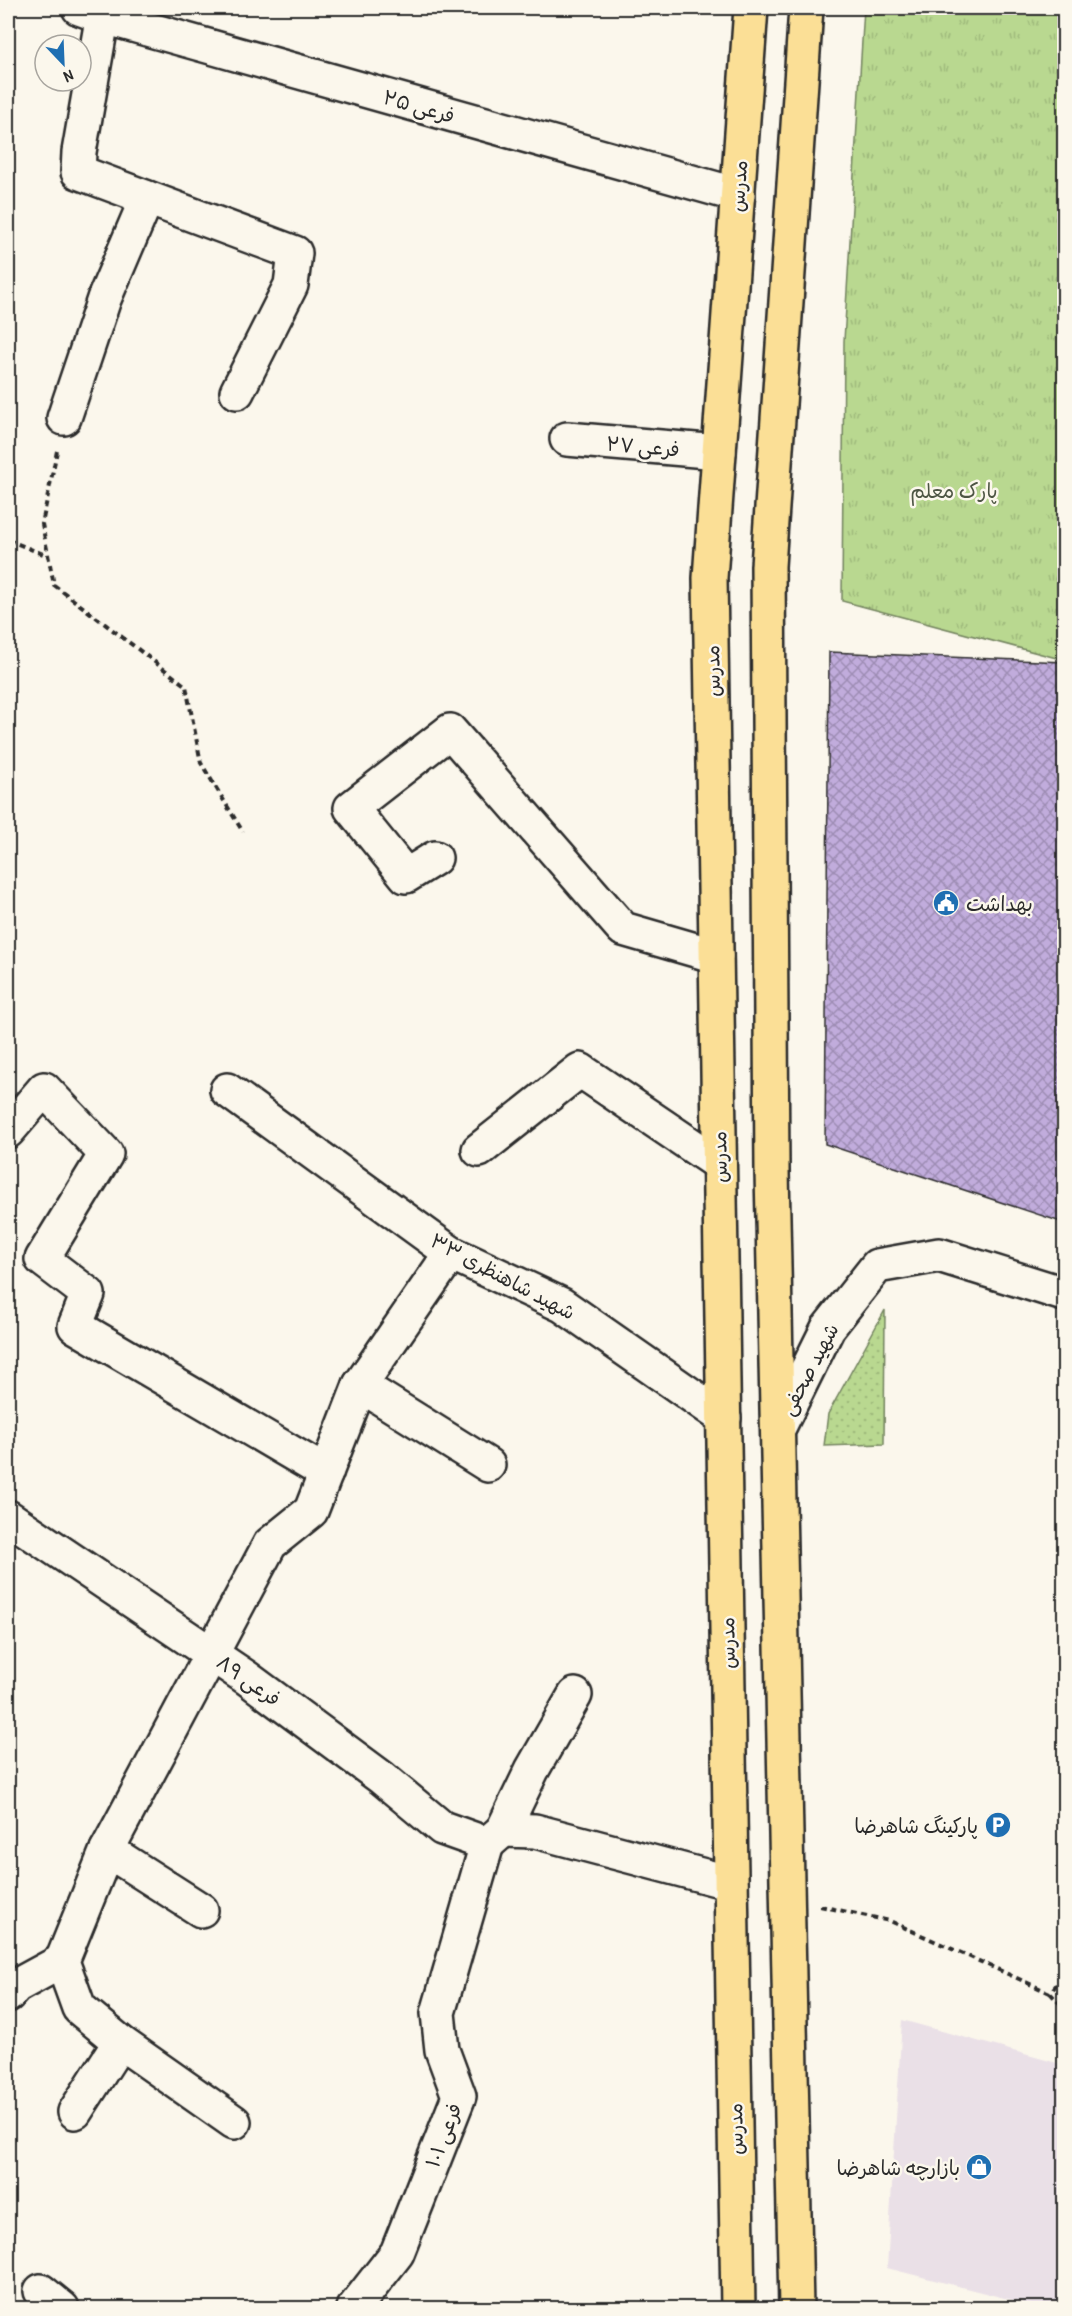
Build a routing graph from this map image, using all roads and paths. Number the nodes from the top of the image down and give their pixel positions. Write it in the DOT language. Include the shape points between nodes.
graph roads {
  1 [pos="752,8"];
  2 [pos="806,8"];
  3 [pos="95,10"];
  4 [pos="738,195"];
  5 [pos="147,198"];
  6 [pos="237,392"];
  7 [pos="64,418"];
  8 [pos="567,439"];
  9 [pos="719,452"];
  10 [pos="8,540"];
  11 [pos="49,556"];
  12 [pos="243,832"];
  13 [pos="435,858"];
  14 [pos="716,956"];
  15 [pos="227,1090"];
  16 [pos="8,1131"];
  17 [pos="479,1150"];
  18 [pos="720,1164"];
  19 [pos="450,1253"];
  20 [pos="1065,1294"];
  21 [pos="360,1385"];
  22 [pos="724,1418"];
  23 [pos="779,1427"];
  24 [pos="488,1465"];
  25 [pos="326,1473"];
  26 [pos="8,1517"];
  27 [pos="213,1655"];
  28 [pos="575,1695"];
  29 [pos="495,1837"];
  30 [pos="107,1850"];
  31 [pos="732,1883"];
  32 [pos="787,1899"];
  33 [pos="201,1910"];
  34 [pos="62,1961"];
  35 [pos="1065,1975"];
  36 [pos="10,1987"];
  37 [pos="1050,1993"];
  38 [pos="1065,2008"];
  39 [pos="120,2042"];
  40 [pos="75,2112"];
  41 [pos="234,2122"];
  42 [pos="354,2308"];
  43 [pos="738,2308"];
  44 [pos="796,2308"];
  1 -- 4 [label="main road, مدرس"];
  2 -- 23 [label="main road" via="768,566 772,1148"];
  3 -- 4 [label="street, فرعی ۲۵"];
  3 -- 5 [label="street" via="78,172"];
  4 -- 9 [label="main road, مدرس"];
  5 -- 6 [label="street" via="295,253 291,285"];
  5 -- 7 [label="street" via="104,299"];
  7 -- 11 [label="path" via="42,524"];
  8 -- 9 [label="street, فرعی ۲۷"];
  9 -- 14 [label="main road, مدرس" via="710,578"];
  10 -- 11 [label="path"];
  11 -- 12 [label="path" via="54,585 186,686 201,763"];
  13 -- 14 [label="street" via="406,876 351,808 450,731 623,929"];
  14 -- 18 [label="main road, مدرس"];
  15 -- 19 [label="street, ۳۳ شهید شاهنظری"];
  16 -- 25 [label="street" via="44,1089 106,1154 42,1259 88,1294 75,1326"];
  17 -- 18 [label="street" via="580,1071"];
  18 -- 22 [label="main road, مدرس"];
  19 -- 21 [label="street"];
  19 -- 22 [label="street, ۳۳ شهید شاهنظری" via="562,1305"];
  20 -- 23 [label="street, شهید صحفی" via="939,1255 877,1266 828,1328"];
  21 -- 24 [label="street"];
  21 -- 25 [label="street"];
  22 -- 31 [label="main road, مدرس"];
  23 -- 32 [label="main road"];
  25 -- 27 [label="street" via="311,1511 270,1544"];
  26 -- 27 [label="street, فرعی ۸۹"];
  27 -- 29 [label="street, فرعی ۸۹" via="321,1732 442,1827"];
  27 -- 30 [label="street"];
  28 -- 29 [label="street, فرعی ۱۰۱"];
  29 -- 31 [label="street, فرعی ۸۹" via="535,1831"];
  29 -- 42 [label="street, فرعی ۱۰۱" via="438,2013 442,2050 459,2096 397,2253"];
  30 -- 33 [label="street"];
  30 -- 34 [label="street"];
  31 -- 43 [label="main road, مدرس"];
  32 -- 37 [label="path" via="890,1921"];
  32 -- 44 [label="main road"];
  34 -- 36 [label="street"];
  34 -- 39 [label="street" via="79,2008"];
  35 -- 37 [label="path"];
  37 -- 38 [label="path"];
  39 -- 40 [label="street"];
  39 -- 41 [label="street"];
}
